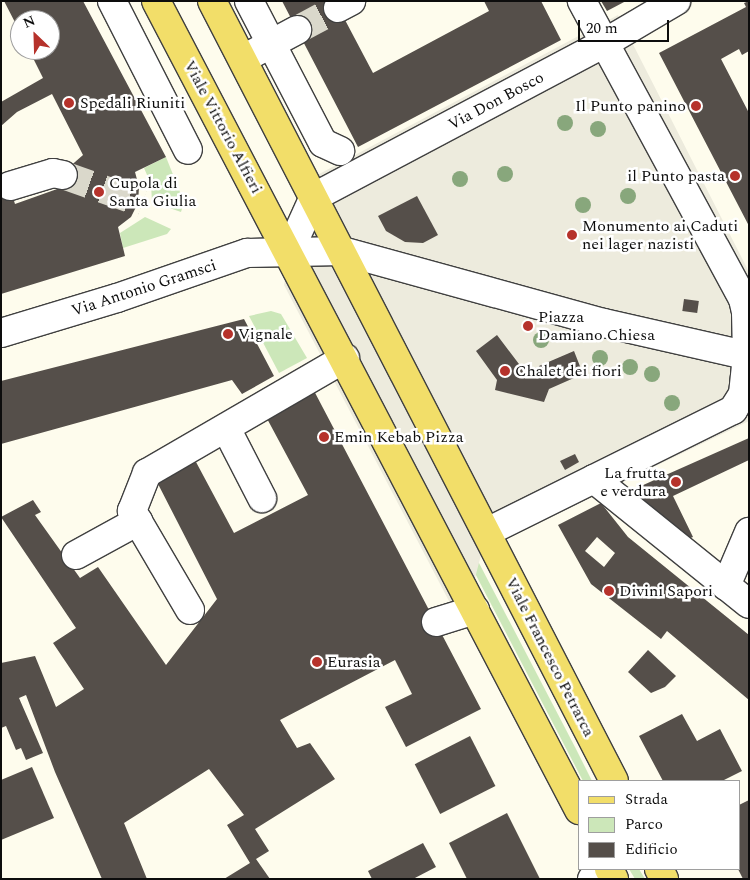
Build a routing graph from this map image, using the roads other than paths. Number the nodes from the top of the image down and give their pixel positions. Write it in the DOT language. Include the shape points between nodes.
graph roads {
  1 [pos="112,1"];
  2 [pos="156,1"];
  3 [pos="212,1"];
  4 [pos="249,1"];
  5 [pos="582,1"];
  6 [pos="676,1"];
  7 [pos="297,30"];
  8 [pos="271,44"];
  9 [pos="603,44"];
  10 [pos="242,59"];
  11 [pos="188,150"];
  12 [pos="340,151"];
  13 [pos="63,175"];
  14 [pos="10,186"];
  15 [pos="314,197"];
  16 [pos="342,251"];
  17 [pos="289,252"];
  18 [pos="746,298"];
  19 [pos="1,333"];
  20 [pos="748,356"];
  21 [pos="345,358"];
  22 [pos="226,428"];
  23 [pos="594,479"];
  24 [pos="262,498"];
  25 [pos="138,521"];
  26 [pos="487,532"];
  27 [pos="749,532"];
  28 [pos="76,555"];
  29 [pos="726,586"];
  30 [pos="749,604"];
  31 [pos="190,610"];
  32 [pos="476,610"];
  33 [pos="436,622"];
  34 [pos="613,780"];
  35 [pos="578,808"];
  1 -- 11 [label="street"];
  2 -- 17 [label="main road, Viale Vittorio Alfieri"];
  3 -- 10 [label="main road"];
  4 -- 8 [label="street"];
  5 -- 9 [label="street"];
  6 -- 9 [label="street, Via Don Bosco"];
  7 -- 8 [label="street"];
  8 -- 10 [label="street"];
  8 -- 12 [label="street" via="323,143"];
  9 -- 15 [label="street, Via Don Bosco"];
  9 -- 18 [label="street"];
  10 -- 15 [label="main road"];
  13 -- 14 [label="street" via="52,173"];
  15 -- 16 [label="main road"];
  15 -- 17 [label="street"];
  16 -- 17 [label="street"];
  16 -- 20 [label="street" via="604,323"];
  16 -- 26 [label="main road"];
  17 -- 19 [label="street, Via Antonio Gramsci" via="247,253"];
  17 -- 21 [label="main road"];
  18 -- 20 [label="street"];
  20 -- 23 [label="street" via="743,394 732,410"];
  21 -- 22 [label="street"];
  21 -- 32 [label="main road"];
  22 -- 24 [label="street"];
  22 -- 25 [label="street" via="147,473 132,512"];
  23 -- 26 [label="street"];
  23 -- 29 [label="street"];
  25 -- 28 [label="street"];
  25 -- 31 [label="street"];
  26 -- 34 [label="main road, Viale Francesco Petrarca"];
  27 -- 29 [label="street"];
  29 -- 30 [label="street"];
  32 -- 33 [label="street"];
  32 -- 35 [label="main road"];
}
